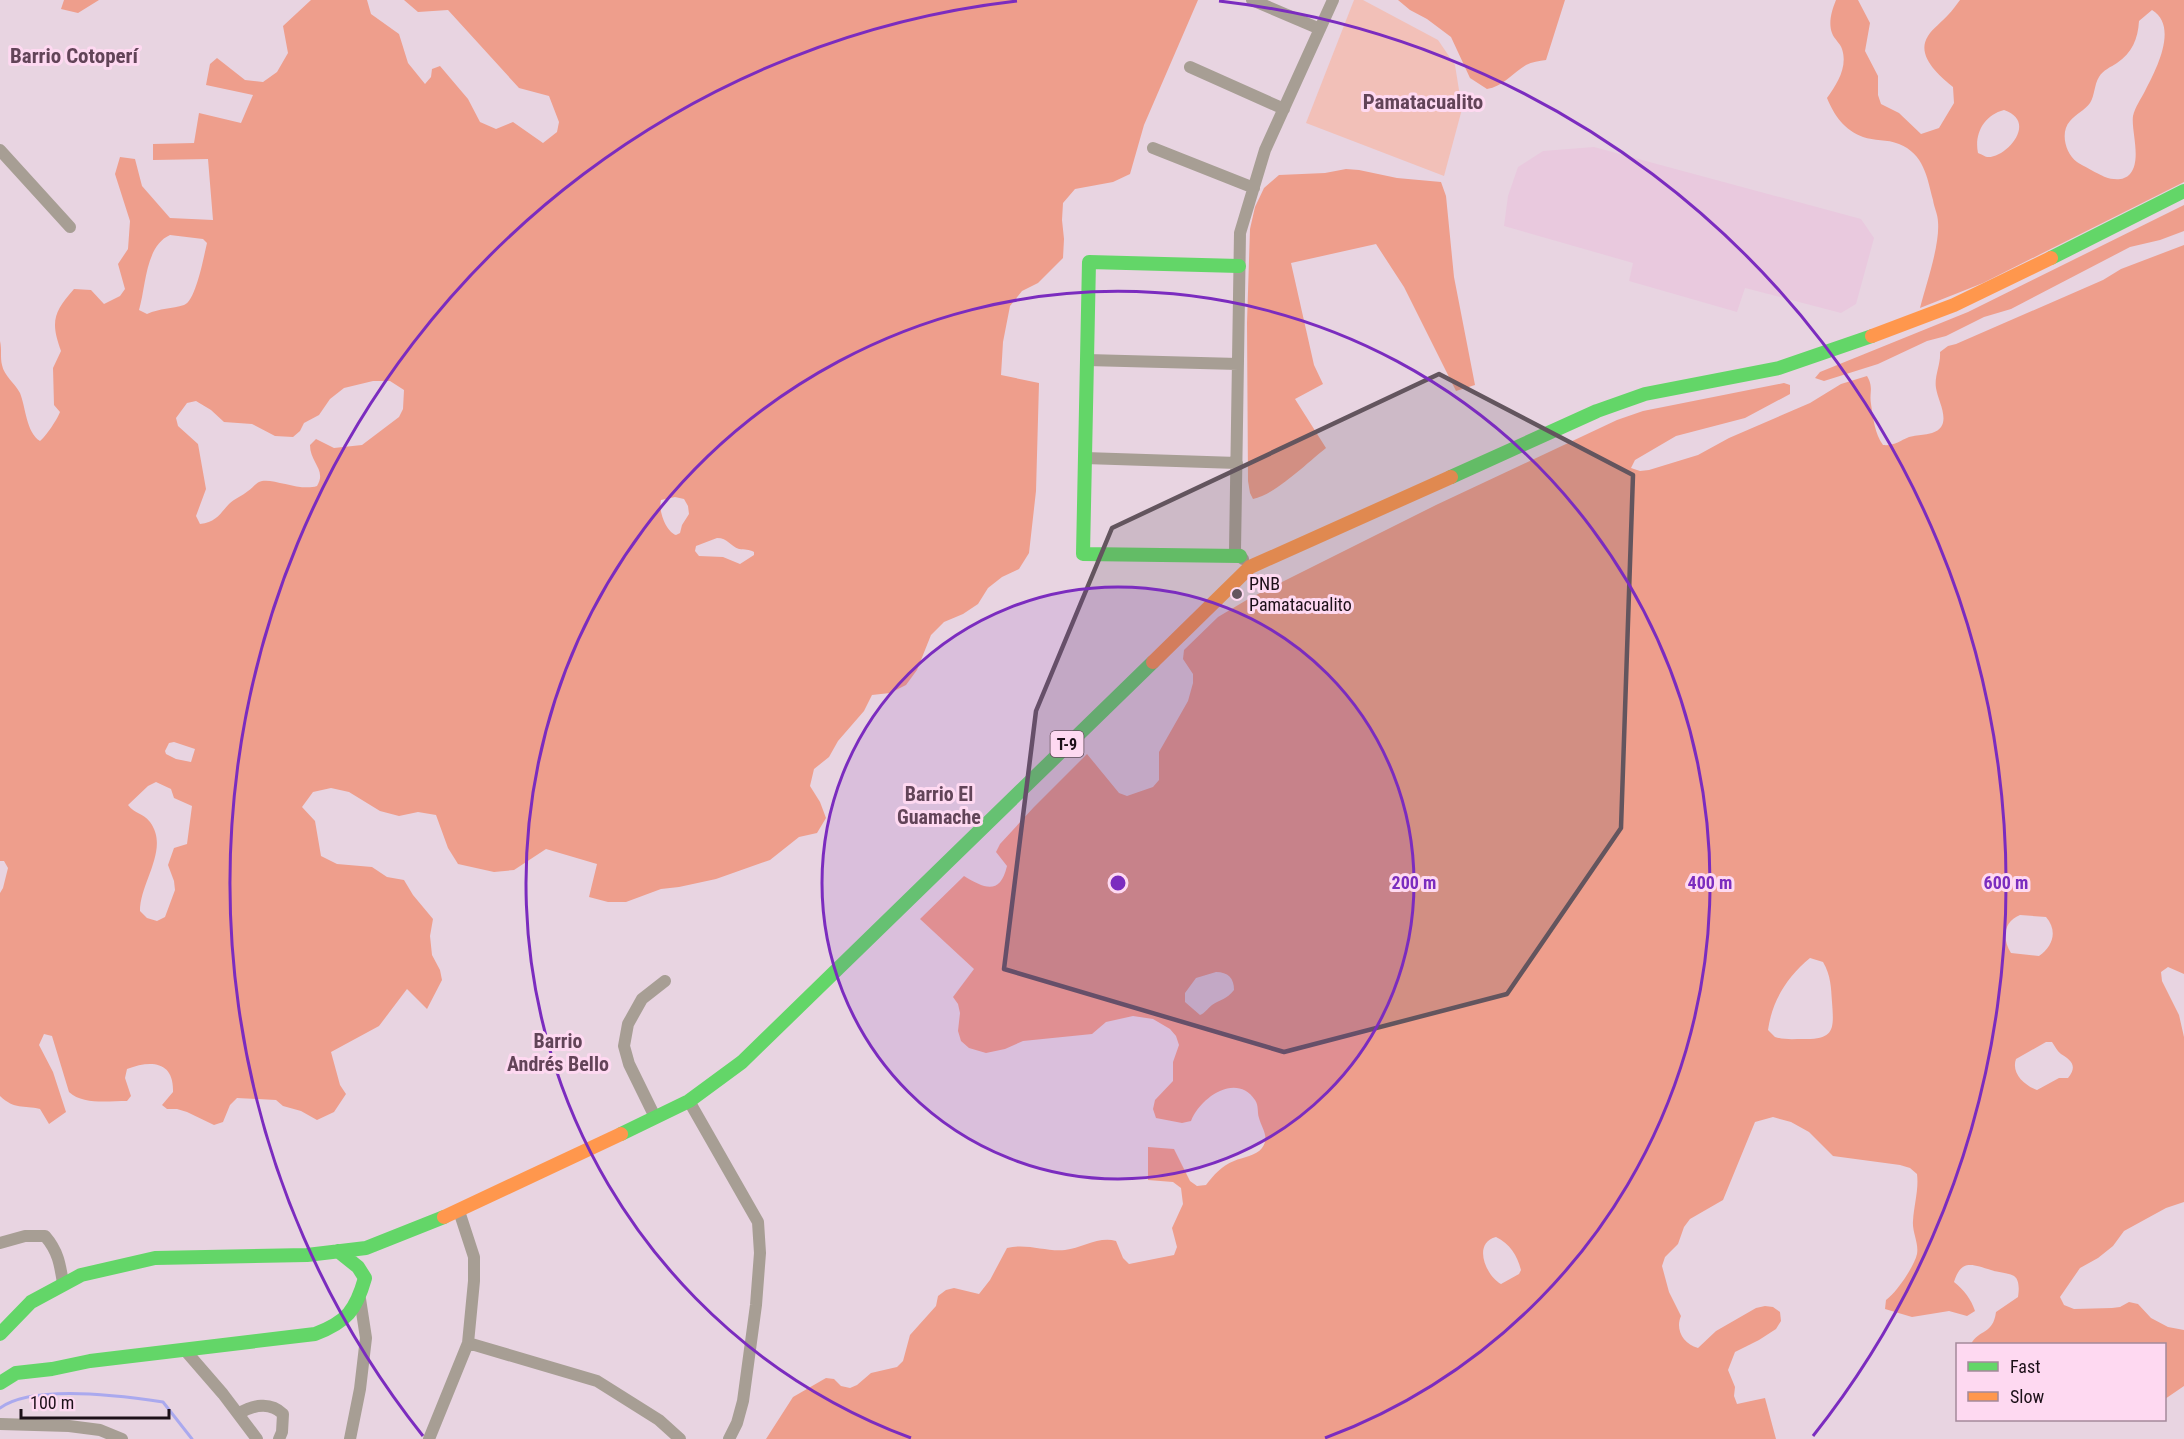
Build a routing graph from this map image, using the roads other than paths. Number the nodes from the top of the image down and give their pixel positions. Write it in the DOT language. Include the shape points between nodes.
graph roads {
  1 [pos="1252,0"];
  2 [pos="1334,0"];
  3 [pos="1320,29"];
  4 [pos="1190,67"];
  5 [pos="1284,109"];
  6 [pos="1153,148"];
  7 [pos="0,150"];
  8 [pos="1254,188"];
  9 [pos="2184,190"];
  10 [pos="70,227"];
  11 [pos="1239,266"];
  12 [pos="1087,360"];
  13 [pos="1238,364"];
  14 [pos="1085,458"];
  15 [pos="1237,463"];
  16 [pos="1245,562"];
  17 [pos="664,981"];
  18 [pos="689,1101"];
  19 [pos="655,1117"];
  20 [pos="459,1211"];
  21 [pos="0,1243"];
  22 [pos="338,1251"];
  23 [pos="63,1283"];
  24 [pos="360,1299"];
  25 [pos="0,1334"];
  26 [pos="468,1343"];
  27 [pos="184,1349"];
  28 [pos="0,1383"];
  29 [pos="238,1414"];
  30 [pos="0,1424"];
  31 [pos="122,1439"];
  32 [pos="257,1439"];
  33 [pos="279,1439"];
  34 [pos="350,1439"];
  35 [pos="429,1439"];
  36 [pos="680,1439"];
  37 [pos="729,1439"];
  1 -- 3 [label="street"];
  2 -- 3 [label="street"];
  3 -- 5 [label="street"];
  4 -- 5 [label="street"];
  5 -- 8 [label="street" via="1265,150"];
  6 -- 8 [label="street"];
  7 -- 10 [label="street"];
  8 -- 11 [label="street" via="1240,232"];
  9 -- 16 [label="main road, T-9" via="1954,304 1779,368 1645,394 1597,411"];
  11 -- 12 [label="main road" via="1089,262"];
  11 -- 13 [label="street"];
  12 -- 13 [label="street"];
  12 -- 14 [label="main road"];
  13 -- 15 [label="street"];
  14 -- 15 [label="street"];
  14 -- 16 [label="main road" via="1083,554"];
  15 -- 16 [label="street" via="1235,551"];
  16 -- 18 [label="main road, T-9" via="1216,598 742,1062"];
  17 -- 19 [label="street" via="642,999 628,1024 624,1046"];
  18 -- 19 [label="main road, T-9"];
  18 -- 37 [label="street" via="758,1222 760,1253 745,1391"];
  19 -- 20 [label="main road, T-9"];
  20 -- 22 [label="main road, T-9" via="366,1248"];
  20 -- 26 [label="street" via="474,1257"];
  21 -- 23 [label="street" via="25,1236 45,1236 60,1258"];
  22 -- 23 [label="main road, T-9" via="154,1258"];
  22 -- 24 [label="main road" via="365,1278"];
  23 -- 25 [label="main road, T-9" via="31,1302"];
  24 -- 27 [label="main road" via="336,1327 315,1334"];
  24 -- 34 [label="street" via="366,1338"];
  26 -- 35 [label="street"];
  26 -- 36 [label="street" via="597,1381 660,1420"];
  27 -- 28 [label="main road" via="16,1373"];
  27 -- 29 [label="street"];
  29 -- 32 [label="street"];
  29 -- 33 [label="street" via="263,1405 277,1407 284,1414"];
  30 -- 31 [label="street" via="100,1430"];
}
